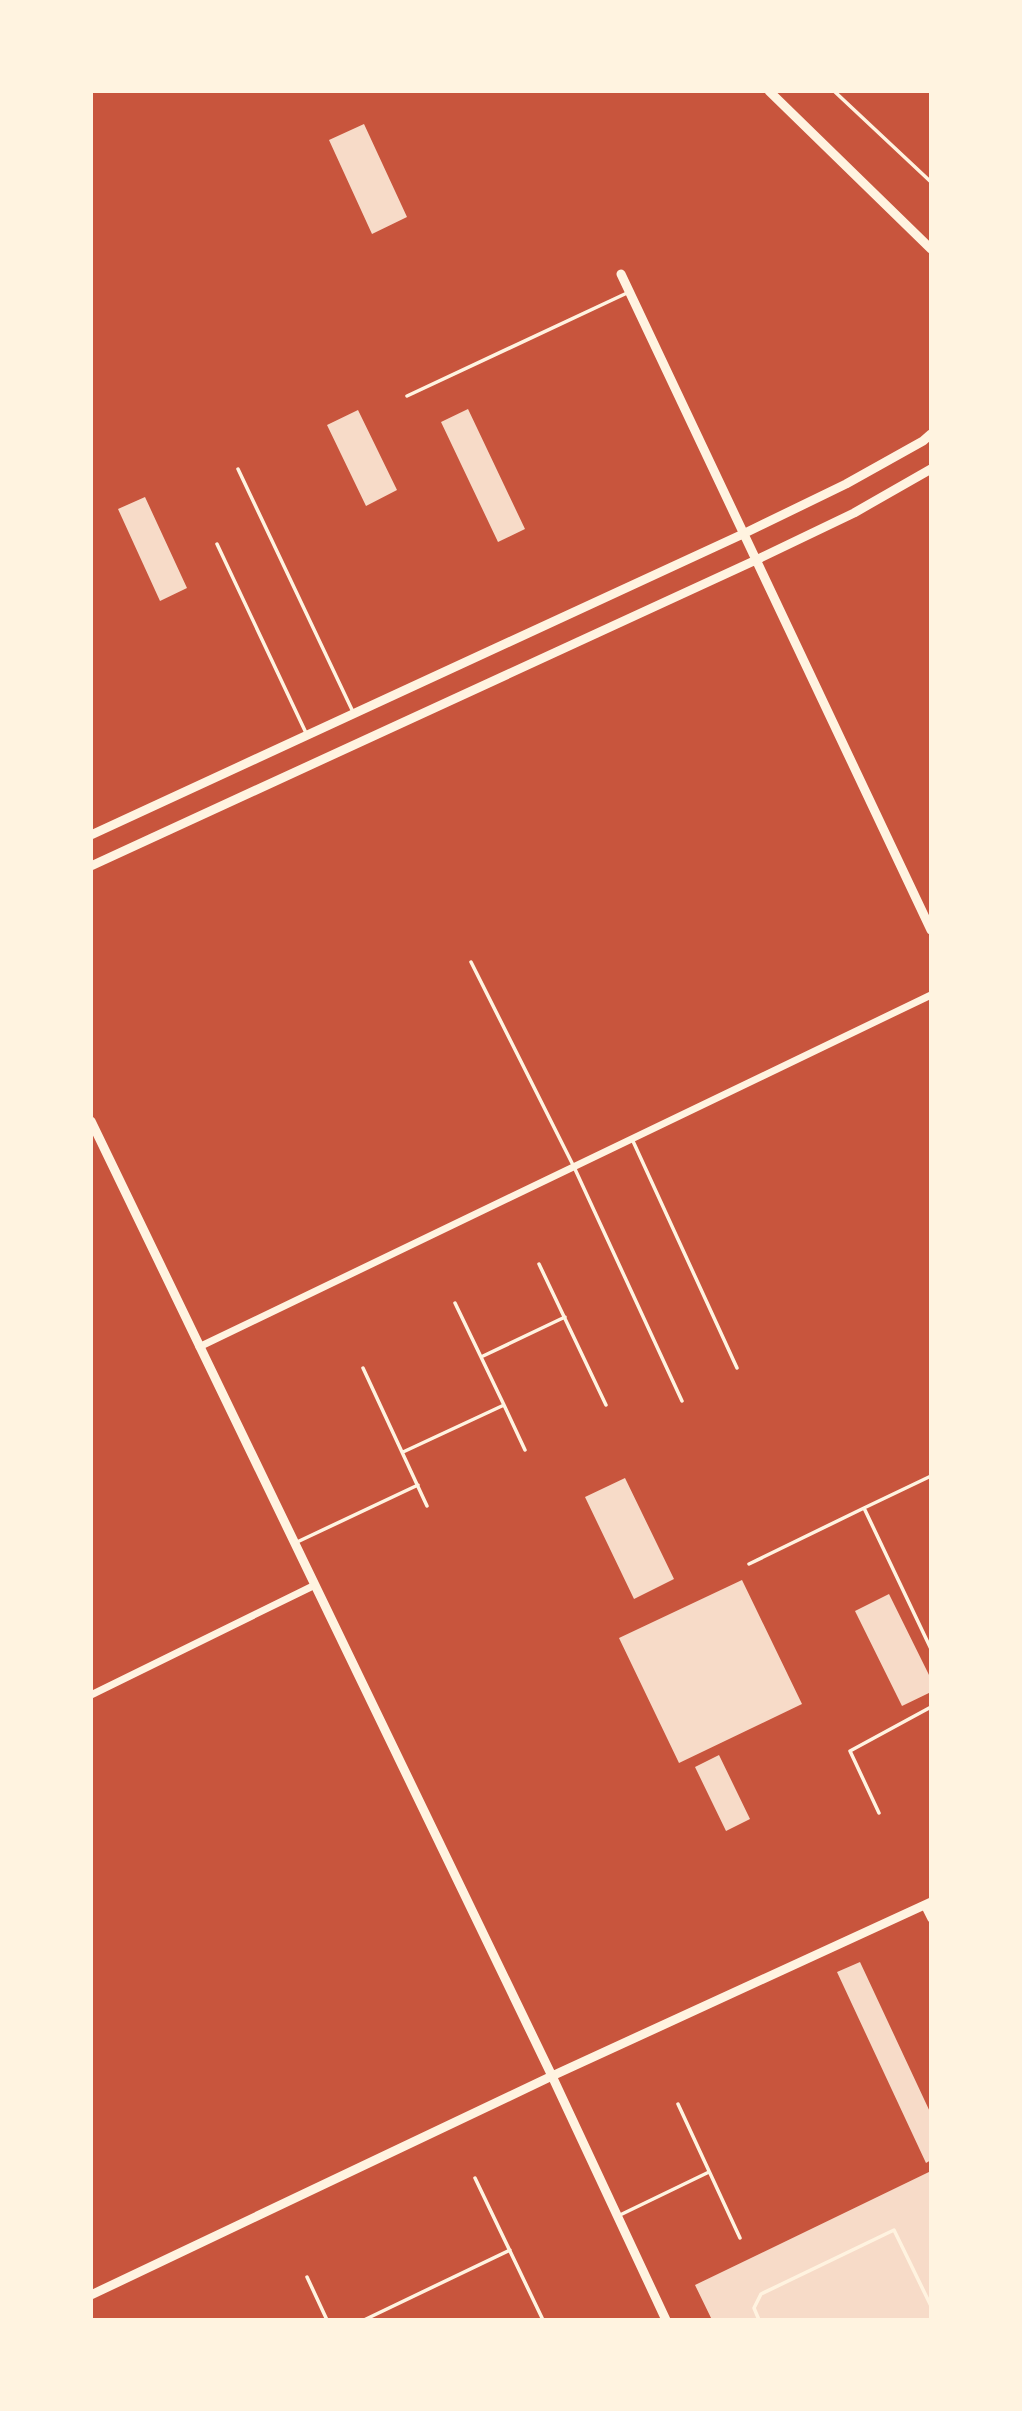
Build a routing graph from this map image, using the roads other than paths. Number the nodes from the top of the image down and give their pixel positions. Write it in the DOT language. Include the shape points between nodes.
graph roads {
  1 [pos="769,91"];
  2 [pos="931,249"];
  3 [pos="621,274"];
  4 [pos="629,292"];
  5 [pos="407,397"];
  6 [pos="931,434"];
  7 [pos="238,468"];
  8 [pos="930,470"];
  9 [pos="743,534"];
  10 [pos="217,544"];
  11 [pos="756,560"];
  12 [pos="354,714"];
  13 [pos="307,735"];
  14 [pos="91,835"];
  15 [pos="91,866"];
  16 [pos="931,930"];
  17 [pos="471,962"];
  18 [pos="931,995"];
  19 [pos="91,1121"];
  20 [pos="632,1139"];
  21 [pos="574,1167"];
  22 [pos="539,1264"];
  23 [pos="455,1303"];
  24 [pos="565,1317"];
  25 [pos="199,1347"];
  26 [pos="481,1357"];
  27 [pos="363,1368"];
  28 [pos="737,1368"];
  29 [pos="682,1401"];
  30 [pos="503,1405"];
  31 [pos="606,1405"];
  32 [pos="525,1450"];
  33 [pos="402,1452"];
  34 [pos="931,1476"];
  35 [pos="418,1485"];
  36 [pos="427,1506"];
  37 [pos="864,1508"];
  38 [pos="293,1544"];
  39 [pos="749,1564"];
  40 [pos="313,1586"];
  41 [pos="931,1649"];
  42 [pos="91,1695"];
  43 [pos="931,1707"];
  44 [pos="879,1813"];
  45 [pos="928,1903"];
  46 [pos="931,1919"];
  47 [pos="551,2076"];
  48 [pos="678,2104"];
  49 [pos="709,2172"];
  50 [pos="475,2178"];
  51 [pos="616,2217"];
  52 [pos="740,2238"];
  53 [pos="510,2250"];
  54 [pos="307,2277"];
  55 [pos="91,2295"];
  56 [pos="931,2306"];
  57 [pos="327,2320"];
  58 [pos="364,2320"];
  59 [pos="543,2320"];
  60 [pos="666,2320"];
  61 [pos="760,2320"];
  1 -- 2 [label="street"];
  3 -- 4 [label="street"];
  4 -- 5 [label="lane"];
  4 -- 9 [label="street"];
  6 -- 9 [label="street" via="846,484"];
  7 -- 12 [label="lane"];
  8 -- 11 [label="street"];
  9 -- 11 [label="street"];
  9 -- 12 [label="street"];
  10 -- 13 [label="lane"];
  11 -- 15 [label="street"];
  11 -- 16 [label="street"];
  12 -- 13 [label="street"];
  13 -- 14 [label="street"];
  17 -- 21 [label="lane"];
  18 -- 20 [label="street"];
  19 -- 25 [label="street"];
  20 -- 21 [label="street"];
  20 -- 28 [label="lane"];
  21 -- 25 [label="street"];
  21 -- 29 [label="lane"];
  22 -- 24 [label="lane"];
  23 -- 26 [label="lane"];
  24 -- 26 [label="lane"];
  24 -- 31 [label="lane"];
  25 -- 38 [label="street"];
  26 -- 30 [label="lane"];
  27 -- 33 [label="lane"];
  30 -- 32 [label="lane"];
  30 -- 33 [label="lane"];
  33 -- 35 [label="lane"];
  34 -- 37 [label="lane"];
  35 -- 36 [label="lane"];
  35 -- 38 [label="lane"];
  37 -- 39 [label="lane"];
  37 -- 41 [label="lane"];
  38 -- 40 [label="street"];
  40 -- 42 [label="street"];
  40 -- 47 [label="street"];
  43 -- 44 [label="lane" via="850,1751"];
  45 -- 46 [label="street"];
  45 -- 47 [label="street"];
  47 -- 51 [label="street"];
  47 -- 55 [label="street"];
  48 -- 49 [label="lane"];
  49 -- 51 [label="lane"];
  49 -- 52 [label="lane"];
  50 -- 53 [label="lane"];
  51 -- 60 [label="street"];
  53 -- 58 [label="lane"];
  53 -- 59 [label="lane"];
  54 -- 57 [label="lane"];
  56 -- 61 [label="lane" via="894,2230 761,2294 754,2308"];
}
